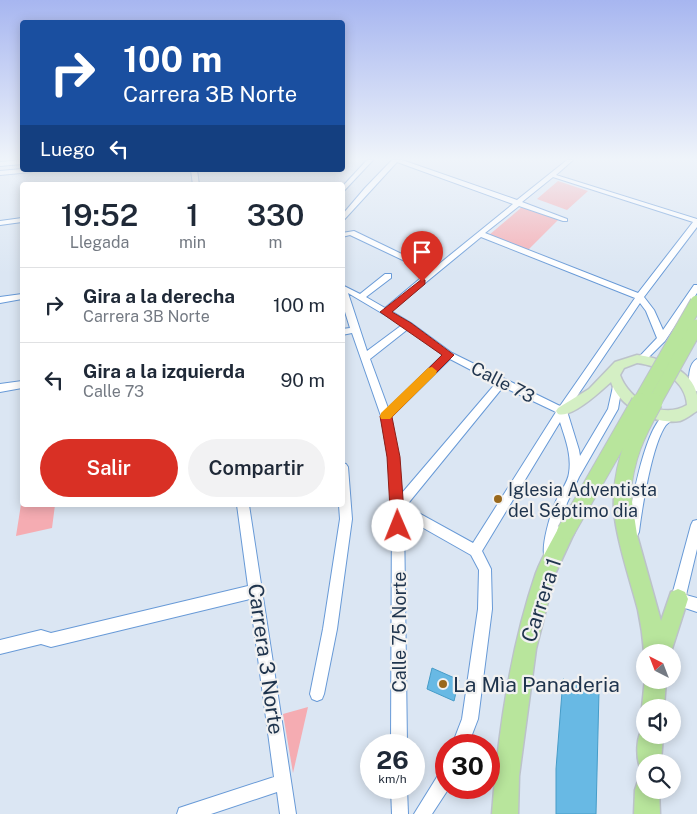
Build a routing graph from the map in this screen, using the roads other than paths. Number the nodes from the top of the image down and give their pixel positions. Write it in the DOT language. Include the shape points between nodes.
graph roads {
  1 [pos="360,198"];
  2 [pos="507,198"];
  3 [pos="524,198"];
  4 [pos="622,198"];
  5 [pos="519,202"];
  6 [pos="345,216"];
  7 [pos="20,220"];
  8 [pos="565,220"];
  9 [pos="0,222"];
  10 [pos="697,222"];
  11 [pos="347,234"];
  12 [pos="480,234"];
  13 [pos="434,272"];
  14 [pos="388,276"];
  15 [pos="345,288"];
  16 [pos="697,288"];
  17 [pos="345,294"];
  18 [pos="640,296"];
  19 [pos="20,297"];
  20 [pos="360,298"];
  21 [pos="0,300"];
  22 [pos="697,302"];
  23 [pos="385,312"];
  24 [pos="408,325"];
  25 [pos="697,326"];
  26 [pos="355,330"];
  27 [pos="345,332"];
  28 [pos="662,339"];
  29 [pos="449,355"];
  30 [pos="366,357"];
  31 [pos="642,359"];
  32 [pos="697,362"];
  33 [pos="616,370"];
  34 [pos="502,382"];
  35 [pos="20,384"];
  36 [pos="616,385"];
  37 [pos="0,388"];
  38 [pos="696,390"];
  39 [pos="562,411"];
  40 [pos="674,415"];
  41 [pos="386,416"];
  42 [pos="697,418"];
  43 [pos="575,474"];
  44 [pos="345,506"];
  45 [pos="243,507"];
  46 [pos="398,507"];
  47 [pos="697,525"];
  48 [pos="631,550"];
  49 [pos="476,551"];
  50 [pos="546,573"];
  51 [pos="256,591"];
  52 [pos="688,602"];
  53 [pos="655,644"];
  54 [pos="665,644"];
  55 [pos="0,647"];
  56 [pos="317,694"];
  57 [pos="399,734"];
  58 [pos="464,734"];
  59 [pos="283,782"];
  60 [pos="435,794"];
  61 [pos="400,799"];
  62 [pos="647,799"];
  63 [pos="185,814"];
  64 [pos="288,814"];
  65 [pos="400,814"];
  66 [pos="422,814"];
  67 [pos="505,814"];
  68 [pos="647,814"];
  1 -- 6 [label="street"];
  2 -- 5 [label="street"];
  3 -- 5 [label="street"];
  4 -- 10 [label="street"];
  5 -- 8 [label="street"];
  5 -- 12 [label="street"];
  7 -- 9 [label="street"];
  10 -- 18 [label="street"];
  11 -- 13 [label="street"];
  12 -- 13 [label="street"];
  12 -- 18 [label="street"];
  13 -- 23 [label="street"];
  14 -- 20 [label="street"];
  15 -- 20 [label="street, Calle 73"];
  16 -- 28 [label="street"];
  17 -- 26 [label="street, Calle 75 Norte"];
  18 -- 28 [label="street" via="650,310"];
  18 -- 39 [label="street"];
  19 -- 21 [label="street"];
  20 -- 23 [label="street, Calle 73"];
  22 -- 50 [label="highway, Carrera 1, bridge" via="566,531"];
  23 -- 24 [label="street, Calle 73"];
  24 -- 29 [label="street, Calle 73"];
  24 -- 30 [label="street"];
  25 -- 48 [label="highway, bridge" via="638,431 624,469 623,518"];
  26 -- 27 [label="street"];
  26 -- 30 [label="street, Calle 75 Norte"];
  28 -- 31 [label="street"];
  29 -- 34 [label="street, Calle 73"];
  29 -- 41 [label="street"];
  30 -- 41 [label="street, Calle 75 Norte"];
  31 -- 33 [label="main road" via="626,362"];
  31 -- 38 [label="main road" via="674,368"];
  32 -- 38 [label="street" via="694,373"];
  33 -- 36 [label="main road"];
  33 -- 39 [label="main road" via="593,392"];
  34 -- 39 [label="street, Calle 73"];
  34 -- 46 [label="street"];
  35 -- 37 [label="street"];
  36 -- 40 [label="main road" via="640,408"];
  36 -- 43 [label="street" via="613,409"];
  38 -- 40 [label="main road" via="693,408"];
  39 -- 43 [label="street" via="574,450"];
  39 -- 49 [label="street"];
  40 -- 42 [label="main road"];
  40 -- 48 [label="street" via="662,423 651,453 635,518"];
  41 -- 46 [label="street, Calle 75 Norte"];
  43 -- 50 [label="street" via="555,521"];
  44 -- 56 [label="street" via="346,519"];
  45 -- 51 [label="street, Carrera 3 Norte"];
  46 -- 49 [label="street"];
  46 -- 57 [label="street, Calle 75 Norte"];
  47 -- 52 [label="street"];
  48 -- 53 [label="highway" via="654,628"];
  49 -- 58 [label="street" via="485,569 485,610 470,719"];
  50 -- 67 [label="highway, Carrera 1" via="525,649 507,776"];
  51 -- 55 [label="street" via="51,640 41,636"];
  51 -- 59 [label="street, Carrera 3 Norte"];
  52 -- 54 [label="highway"];
  59 -- 63 [label="street"];
  59 -- 64 [label="street, Carrera 3 Norte"];
  60 -- 66 [label="street"];
  61 -- 65 [label="street"];
  62 -- 68 [label="highway"];
}
